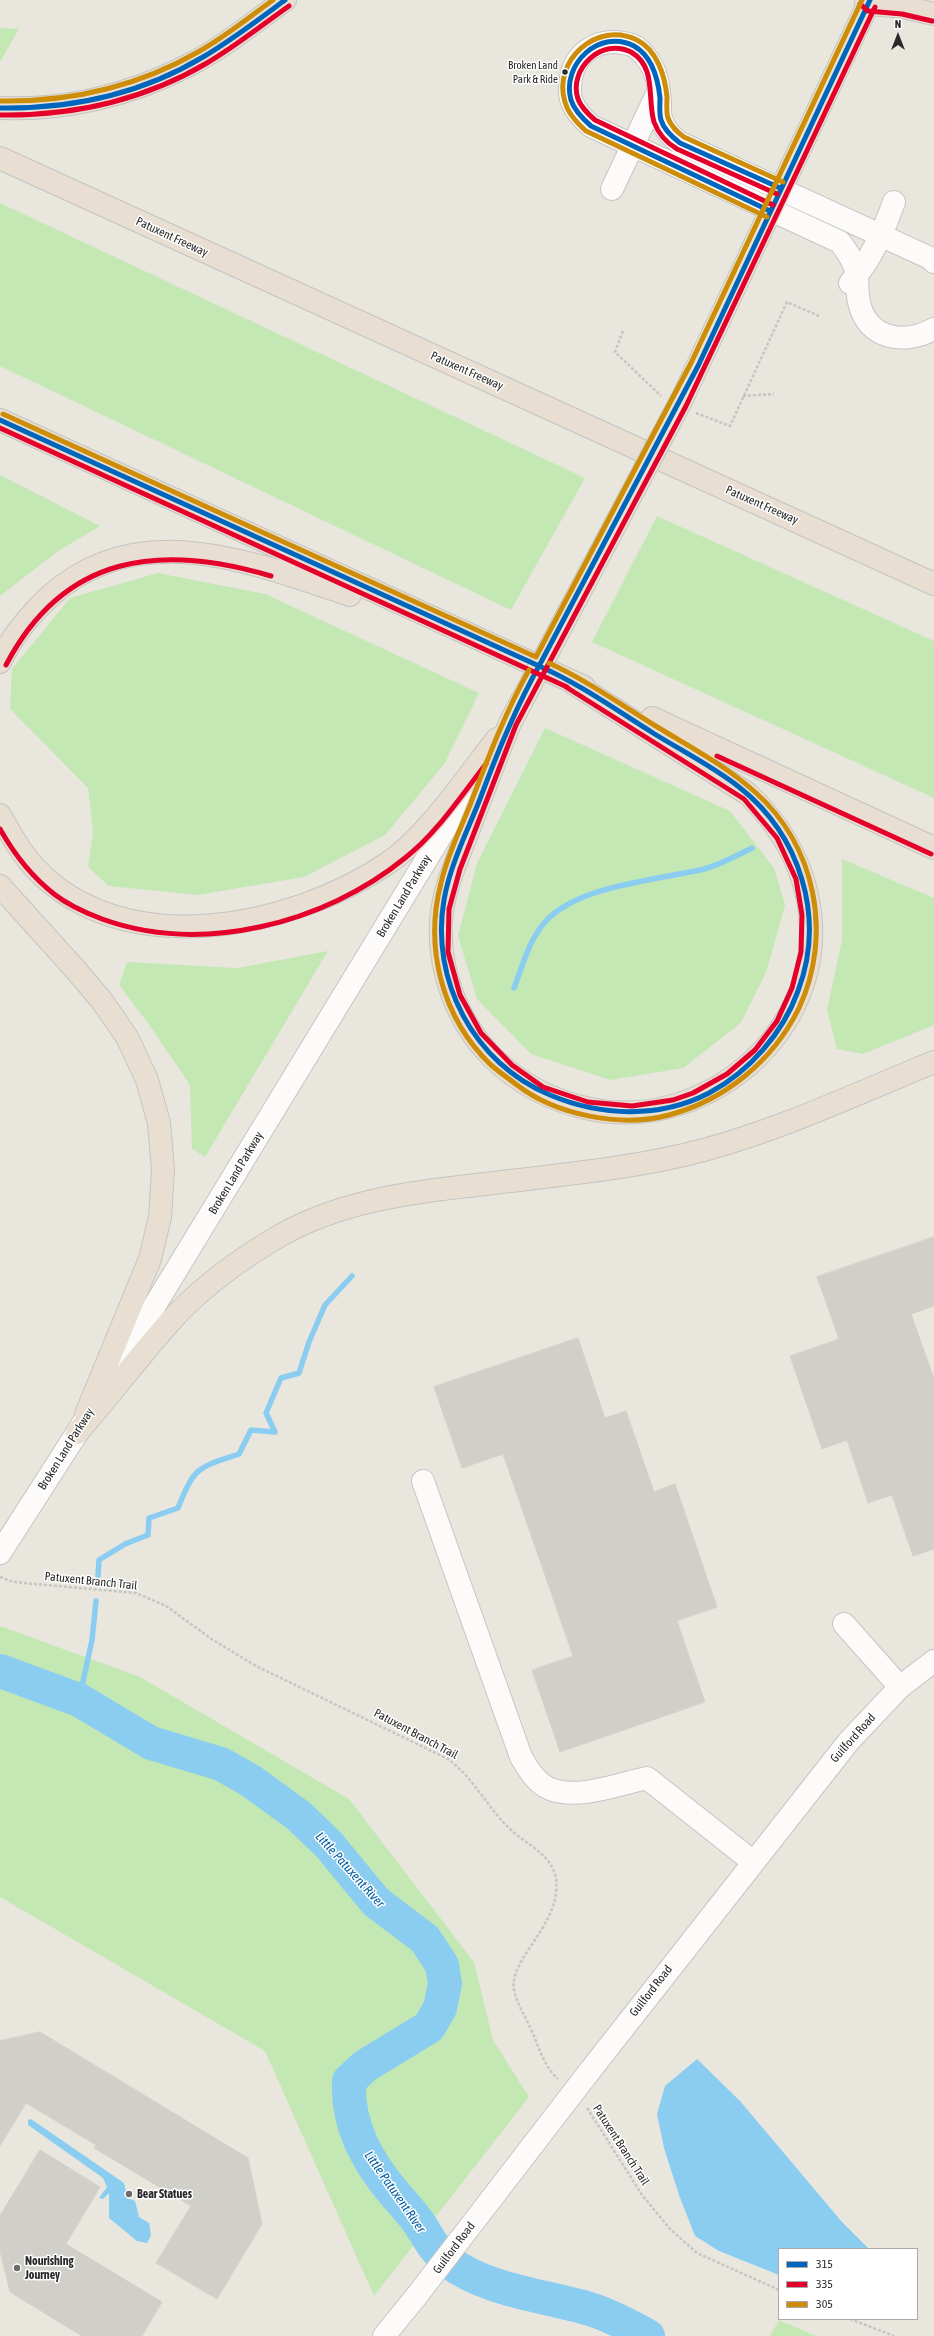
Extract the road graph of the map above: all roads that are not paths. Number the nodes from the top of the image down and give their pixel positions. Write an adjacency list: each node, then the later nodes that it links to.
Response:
1 (285, 0): 5 (highway)
2 (868, 1): 3 (highway); 8 (main road, Broken Land Parkway)
3 (934, 14)
4 (659, 90): 6 (street); 6 (street); 8 (street)
5 (0, 108)
6 (632, 146): 9 (street); 11 (street)
7 (0, 158): 17 (highway, Patuxent Freeway)
8 (780, 188): 11 (main road, Broken Land Parkway); 12 (street)
9 (612, 189)
10 (894, 202): 12 (street)
11 (770, 211): 14 (street); 21 (main road, Broken Land Parkway, bridge)
12 (881, 236): 13 (street); 14 (street)
13 (934, 262)
14 (850, 282): 15 (street)
15 (934, 329)
16 (0, 420): 18 (highway)
17 (934, 584)
18 (456, 629): 19 (highway); 20 (highway)
19 (0, 662)
20 (570, 681): 21 (highway); 23 (highway)
21 (510, 723): 22 (highway); 26 (street, Broken Land Parkway)
22 (0, 815)
23 (934, 848)
24 (0, 886): 26 (highway)
25 (934, 1062): 26 (highway)
26 (77, 1433): 28 (street, Broken Land Parkway)
27 (423, 1481): 32 (street)
28 (3, 1548)
29 (844, 1624): 31 (street)
30 (934, 1660): 31 (street, Guilford Road)
31 (900, 1687): 32 (street, Guilford Road)
32 (752, 1862): 33 (street, Guilford Road, bridge)
33 (384, 2336)

